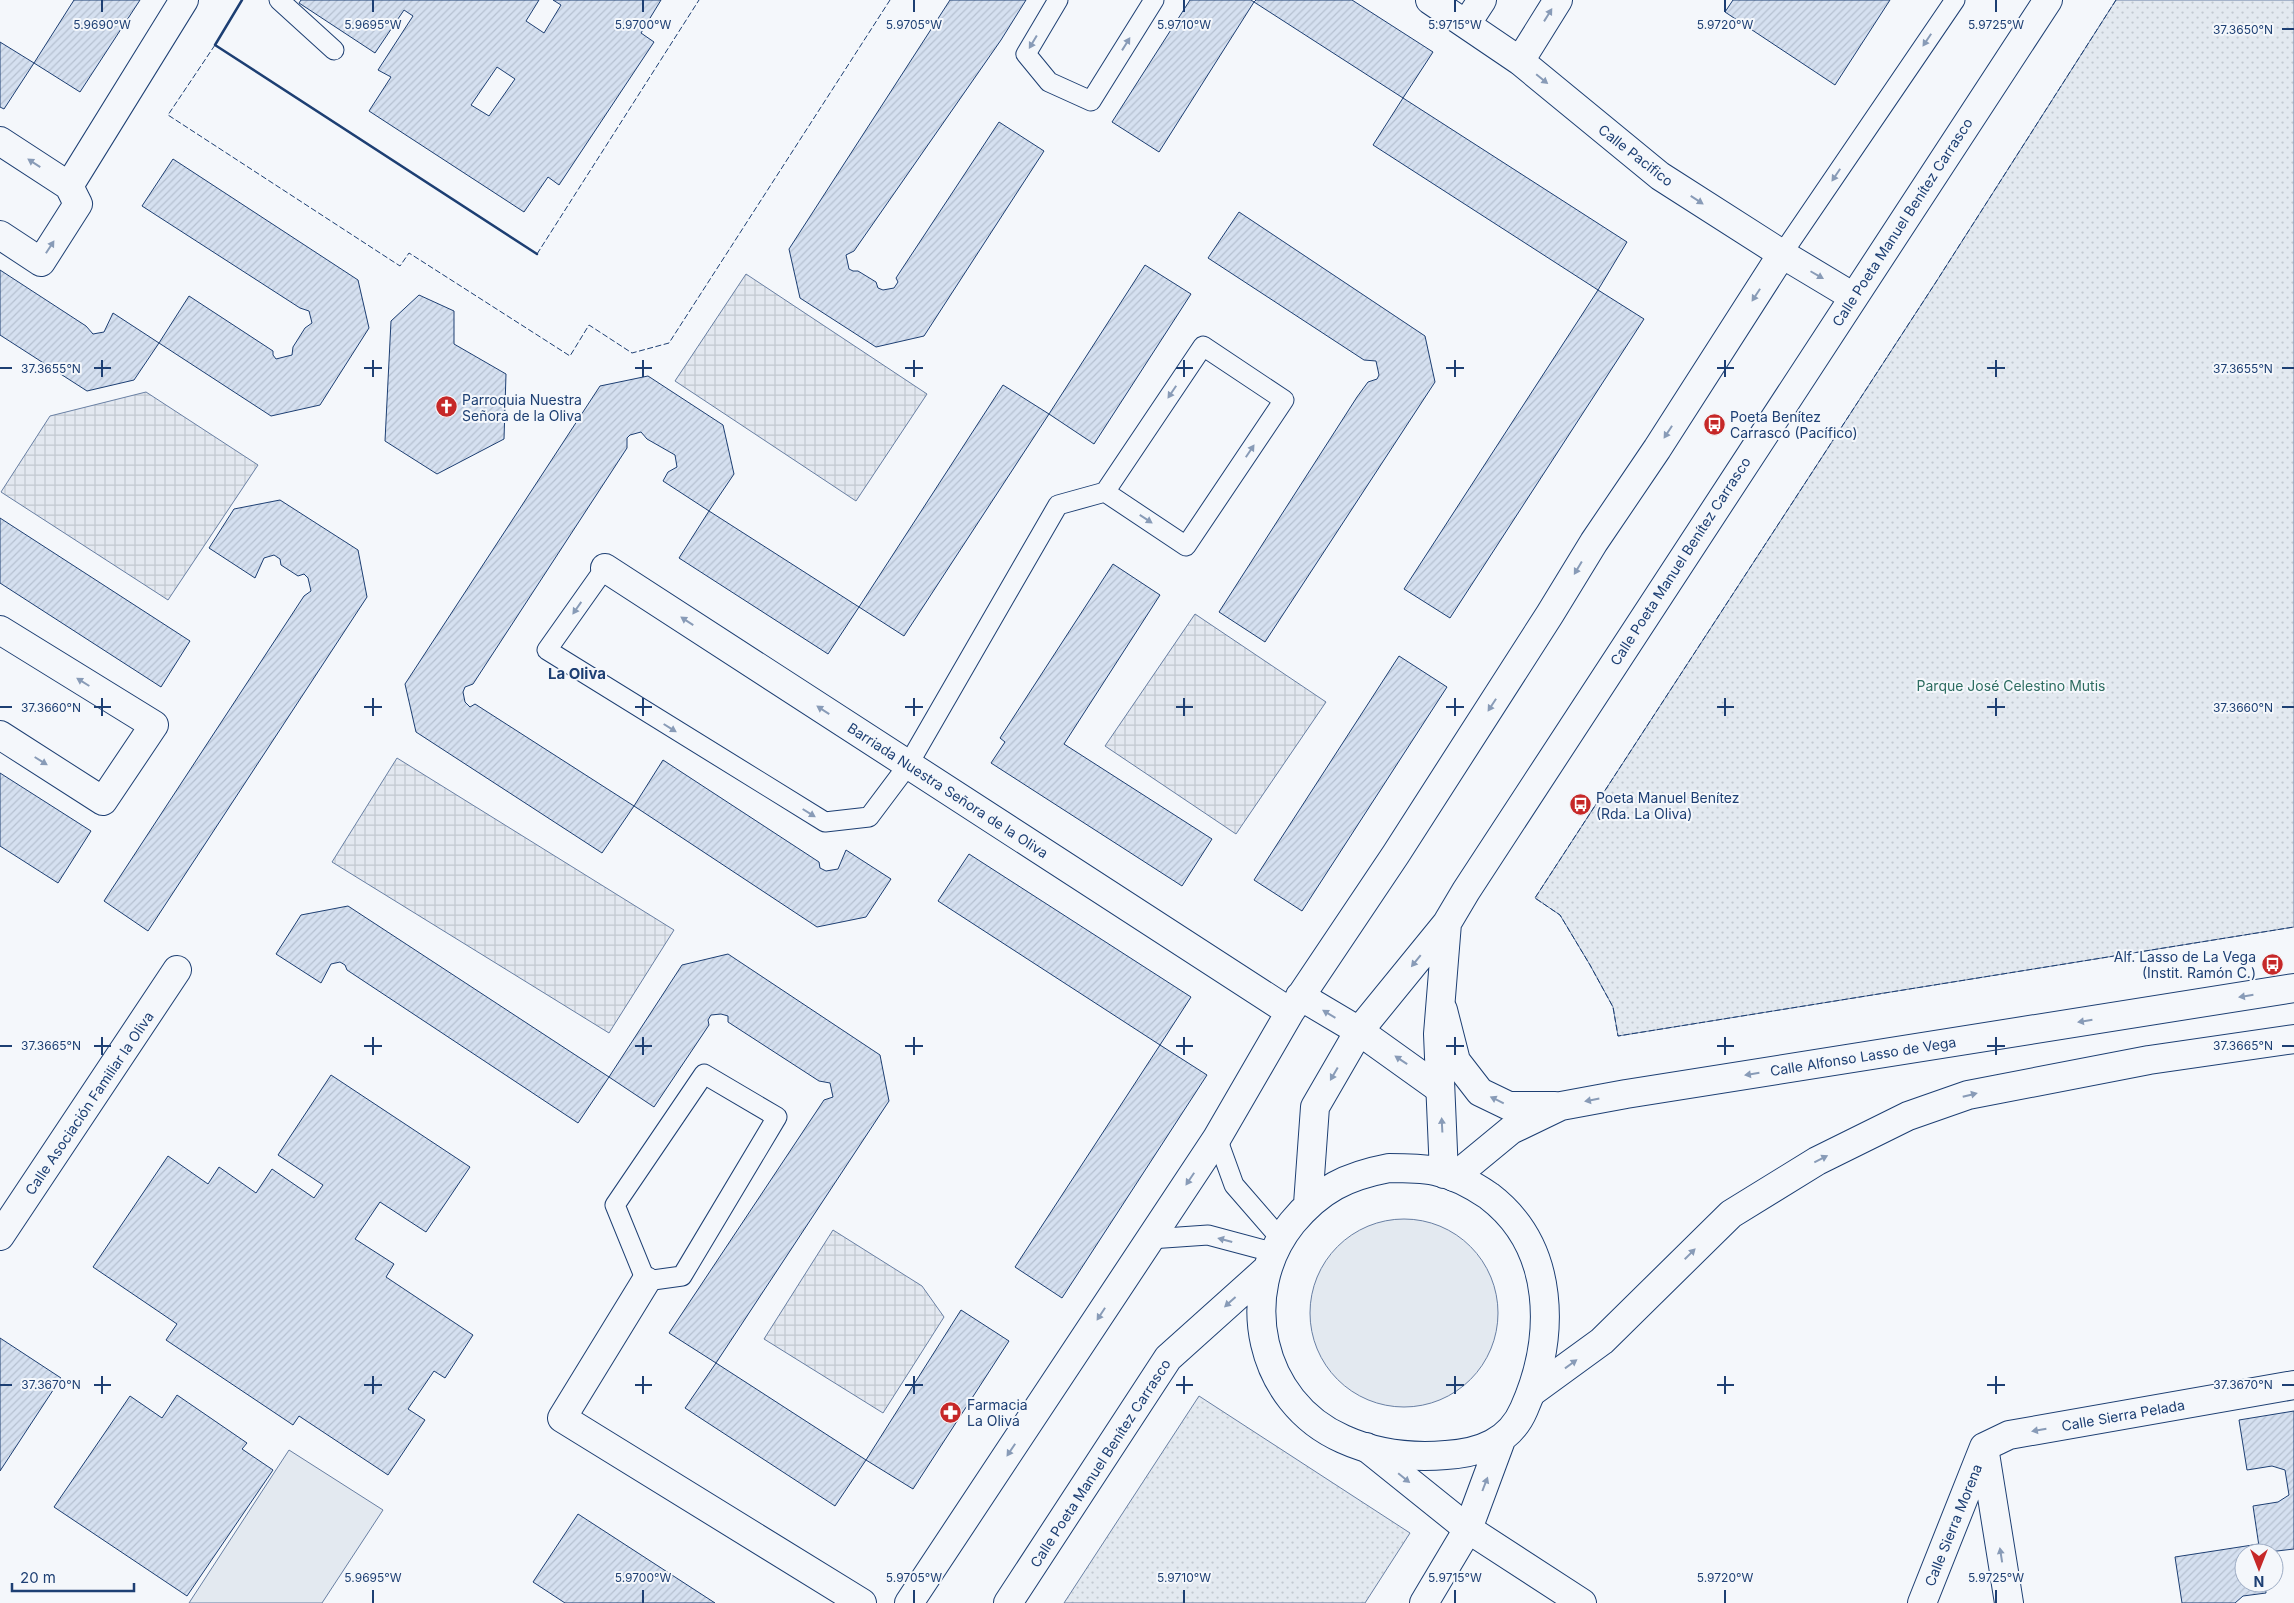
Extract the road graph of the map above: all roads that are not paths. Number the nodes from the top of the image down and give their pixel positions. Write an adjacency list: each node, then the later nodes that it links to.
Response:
1 (184, 0): 14 (street)
2 (279, 0): 11 (lane)
3 (1058, 0): 4 (lane, one-way to 4)
4 (1154, 0)
5 (1430, 0): 10 (street, Calle Pacifico)
6 (1482, 0): 10 (street)
7 (1558, 0): 12 (street, one-way to 7)
8 (1955, 0): 16 (lane, one-way to 16)
9 (2039, 3): 17 (street, Calle Poeta Manuel Benítez Carrasco)
10 (1467, 23): 12 (street, Calle Pacifico)
11 (334, 50)
12 (1520, 60): 16 (street, Calle Pacifico, one-way to 16)
13 (0, 141): 14 (street, one-way to 13)
14 (69, 186): 15 (street, one-way to 14)
15 (0, 235)
16 (1782, 254): 17 (street, Calle Pacifico, one-way to 17); 27 (street, one-way to 27)
17 (1852, 296): 23 (street, Calle Poeta Manuel Benítez Carrasco)
18 (1105, 492): 18 (lane, one-way to 18); 22 (lane)
19 (605, 568): 22 (street, Barriada Nuestra Señora de la Oliva, one-way to 19); 22 (lane, one-way to 22)
20 (0, 630): 21 (street, one-way to 20)
21 (0, 735)
22 (908, 765): 27 (street, Barriada Nuestra Señora de la Oliva)
23 (1447, 923): 26 (street, Calle Poeta Manuel Benítez Carrasco); 28 (street, Calle Poeta Manuel Benítez Carrasco, one-way to 28)
24 (178, 970): 35 (street, Calle Asociación Familiar la Oliva)
25 (2294, 988): 31 (street, Calle Alfonso Lasso de Vega, one-way to 31)
26 (1440, 995): 30 (street, Calle Poeta Manuel Benítez Carrasco); 31 (street, one-way to 26)
27 (1295, 1004): 28 (street, Barriada Nuestra Señora de la Oliva, one-way to 27); 32 (street)
28 (1358, 1031): 30 (street, Barriada Nuestra Señora de la Oliva, one-way to 28); 34 (street, Calle Poeta Manuel Benítez Carrasco, one-way to 34)
29 (2294, 1039): 40 (street, one-way to 29)
30 (1440, 1089): 33 (street, Calle Poeta Manuel Benítez Carrasco, one-way to 30)
31 (1561, 1106): 33 (street, Calle Alfonso Lasso de Vega)
32 (1217, 1138): 36 (street, one-way to 36); 37 (lane)
33 (1449, 1175): 34 (street, Calle Poeta Manuel Benítez Carrasco); 40 (street, Calle Poeta Manuel Benítez Carrasco)
34 (1308, 1204): 37 (street, Calle Poeta Manuel Benítez Carrasco)
35 (0, 1236)
36 (1150, 1239): 37 (lane, one-way to 36); 46 (street, one-way to 46)
37 (1273, 1253): 42 (street); 47 (street, Calle Poeta Manuel Benítez Carrasco, one-way to 47)
38 (646, 1281): 38 (lane); 45 (street)
39 (2294, 1385): 43 (street, Calle Sierra Pelada, one-way to 43)
40 (1532, 1392): 41 (street)
41 (1501, 1440): 42 (street); 44 (street, one-way to 41)
42 (1366, 1447): 44 (street, one-way to 44)
43 (1984, 1447): 50 (street, Calle Sierra Morena); 51 (street, one-way to 43)
44 (1468, 1529): 48 (street); 49 (street)
45 (862, 1603)
46 (909, 1603)
47 (1008, 1603)
48 (1424, 1603)
49 (1582, 1603)
50 (1922, 1603)
51 (2009, 1603)

